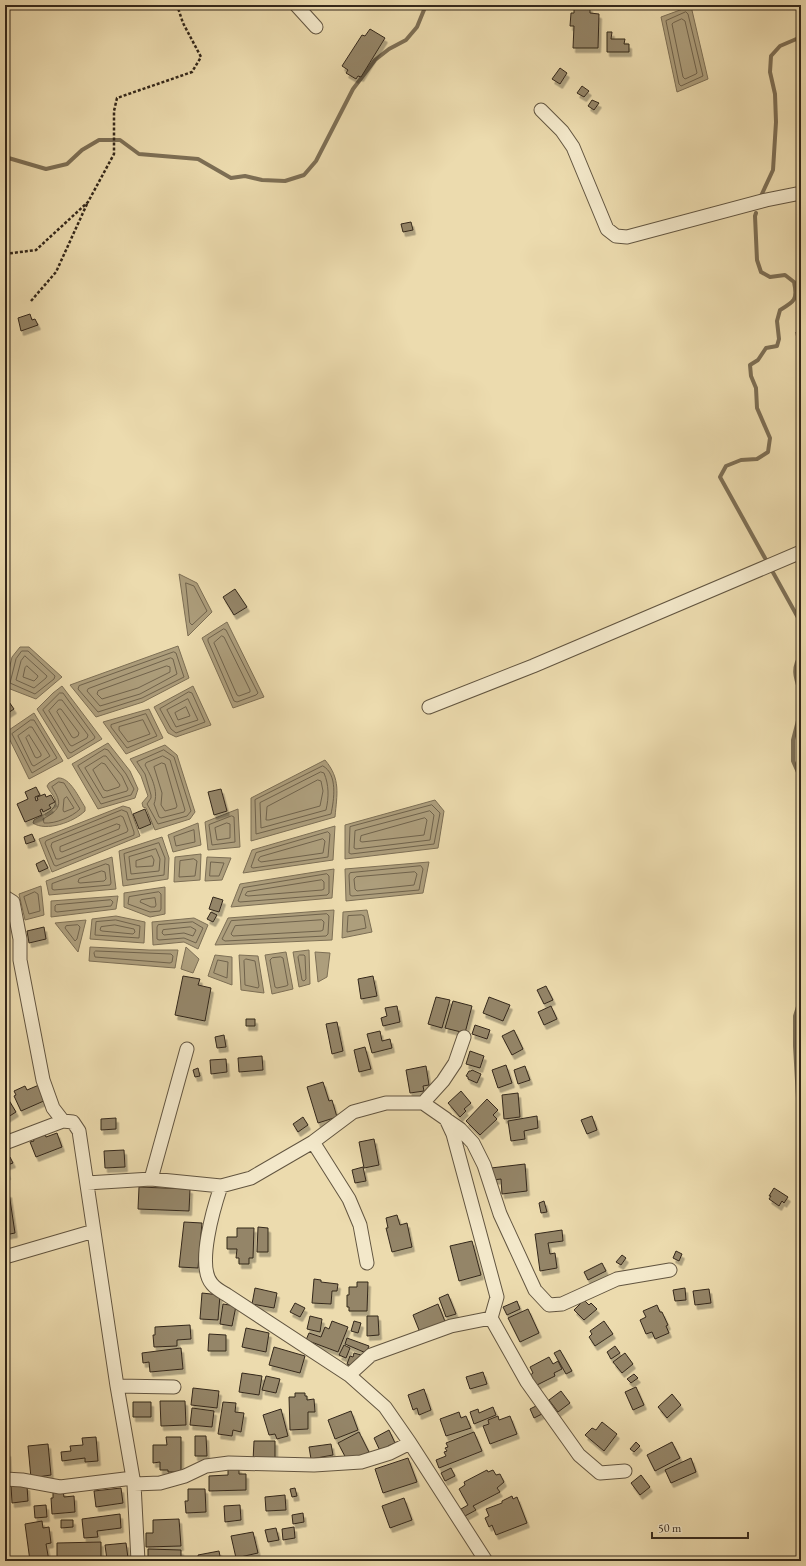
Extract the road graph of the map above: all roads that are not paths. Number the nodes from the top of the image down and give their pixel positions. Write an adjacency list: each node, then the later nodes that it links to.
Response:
1 (296, 5): 2 (street)
2 (316, 27)
3 (541, 110): 4 (street)
4 (801, 193)
5 (801, 552): 6 (street)
6 (429, 707)
7 (5, 897): 12 (street)
8 (464, 1037): 10 (street)
9 (187, 1049): 15 (street)
10 (423, 1103): 11 (street); 13 (street)
11 (446, 1119): 21 (street); 22 (street)
12 (63, 1121): 14 (street); 16 (street)
13 (313, 1142): 17 (street); 20 (street)
14 (5, 1143)
15 (152, 1179): 16 (street); 17 (street)
16 (87, 1183): 18 (street)
17 (220, 1186): 23 (street)
18 (94, 1231): 19 (street); 24 (street)
19 (5, 1257)
20 (367, 1263)
21 (670, 1270)
22 (491, 1318): 23 (street); 27 (street)
23 (349, 1375): 26 (street)
24 (117, 1386): 25 (street); 29 (street)
25 (174, 1387)
26 (410, 1443): 29 (street); 31 (street)
27 (625, 1471)
28 (5, 1479): 29 (street)
29 (134, 1481): 30 (street)
30 (138, 1561)
31 (486, 1561)

